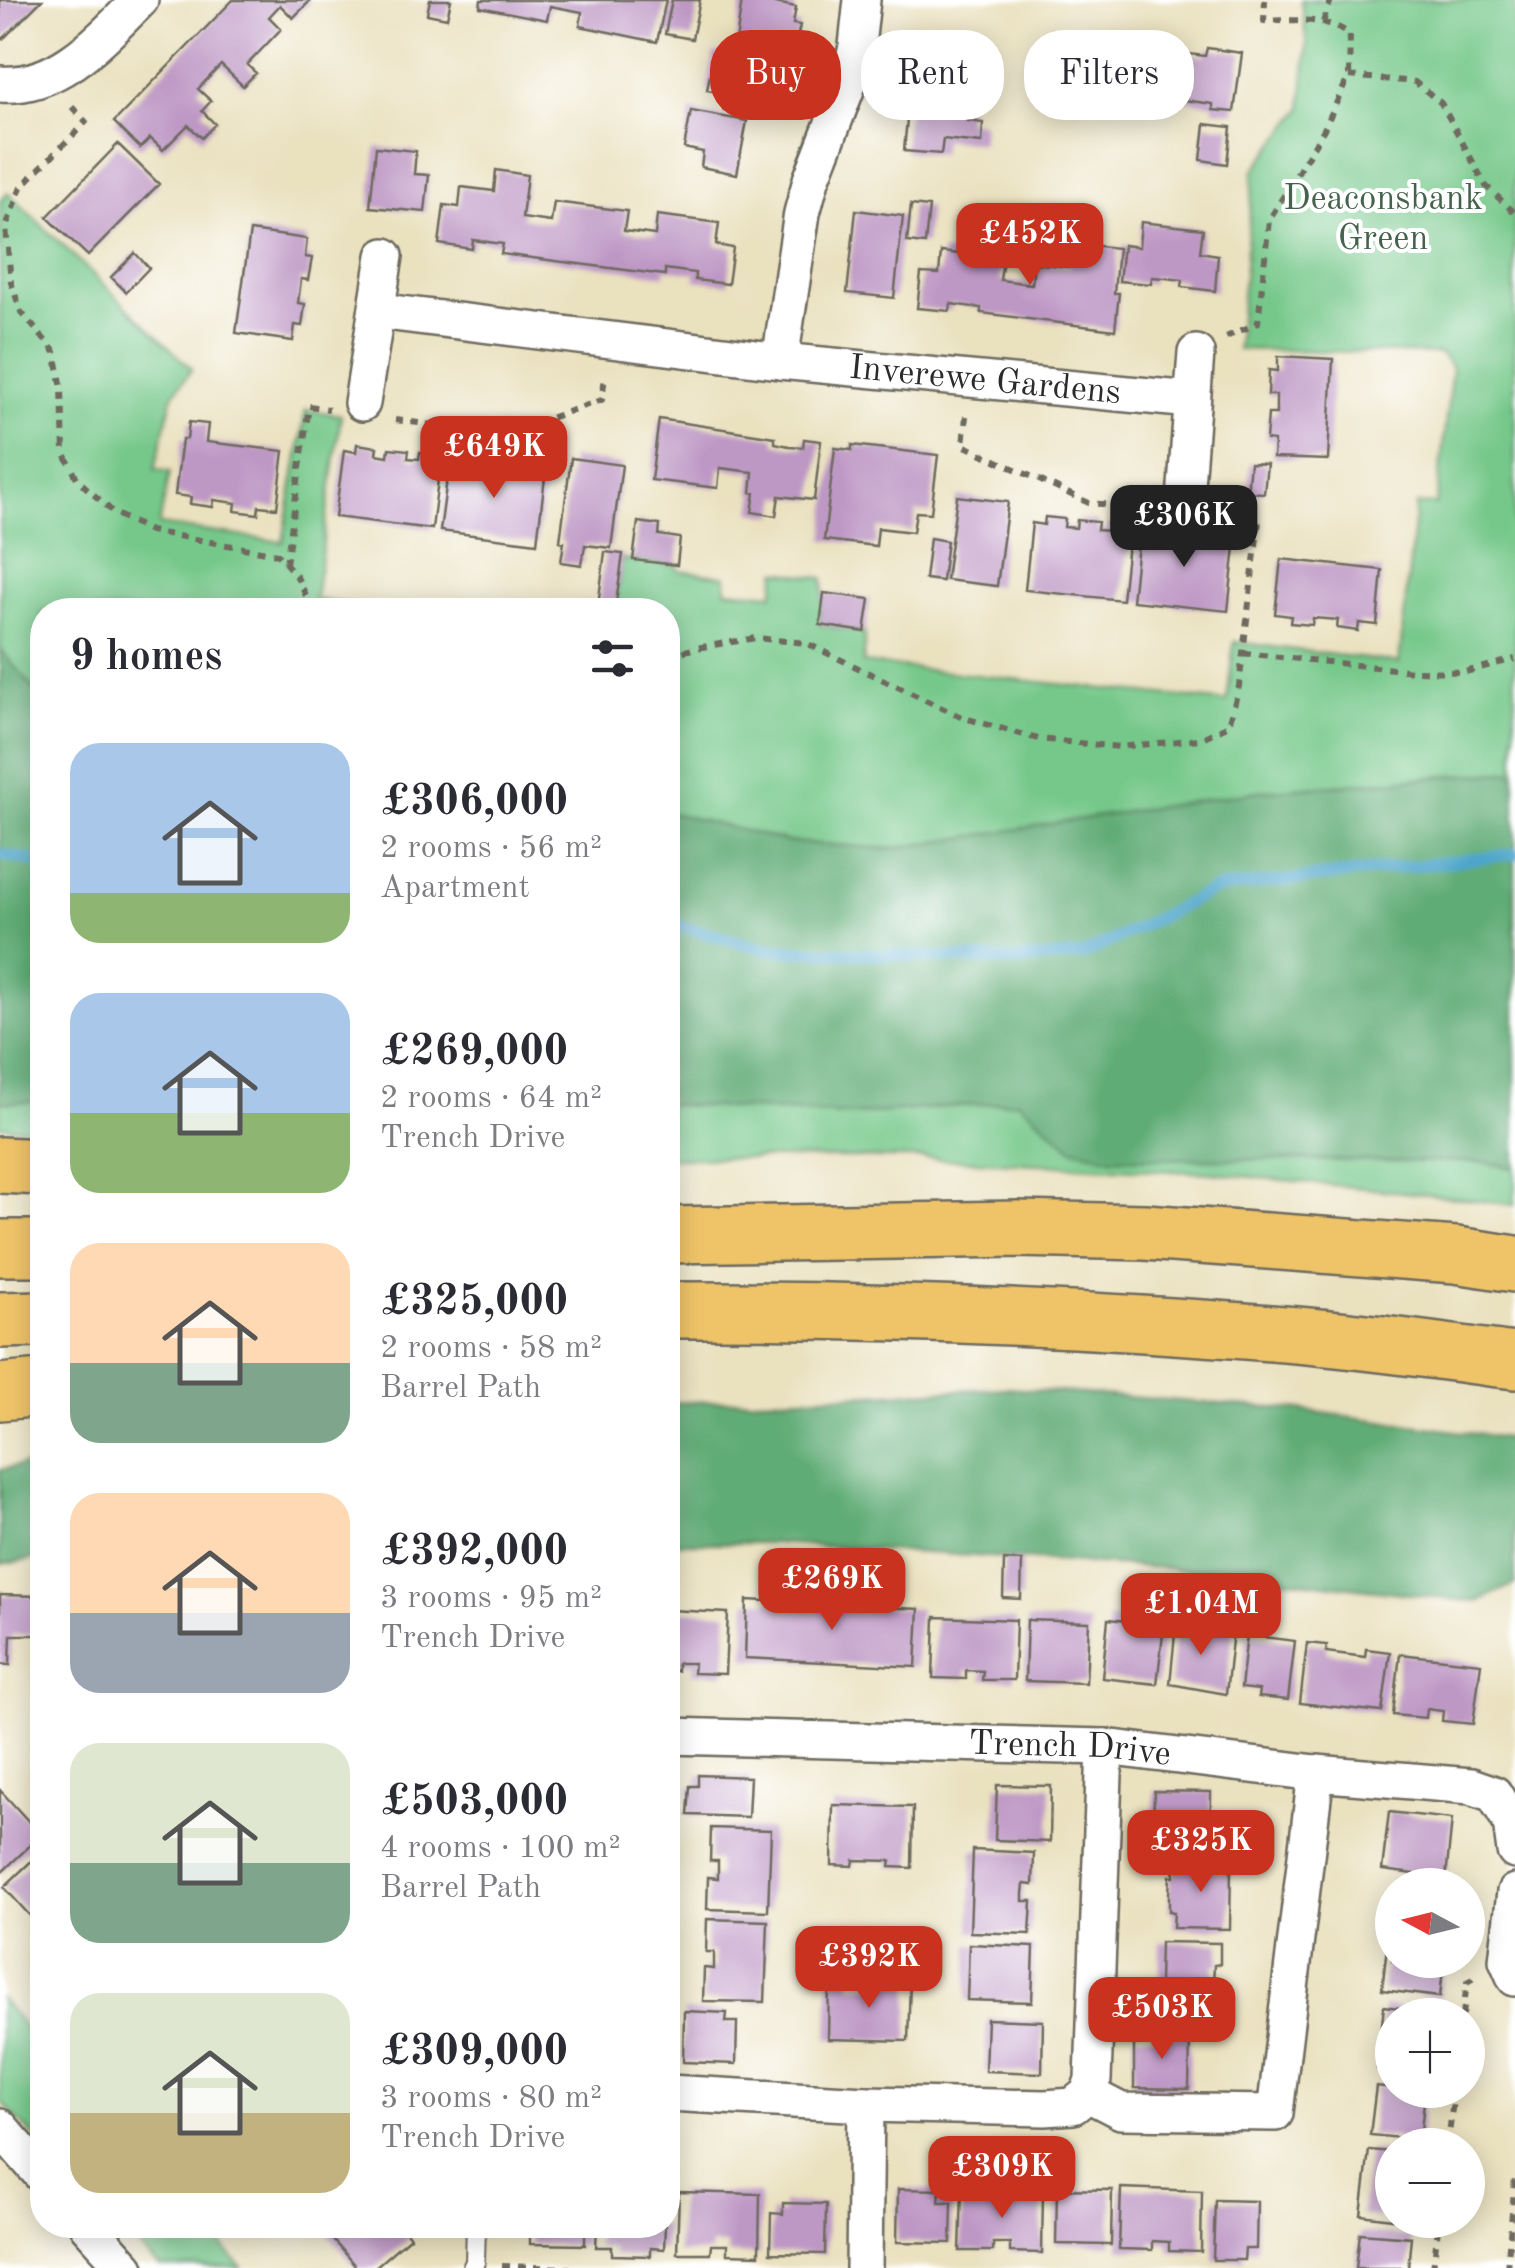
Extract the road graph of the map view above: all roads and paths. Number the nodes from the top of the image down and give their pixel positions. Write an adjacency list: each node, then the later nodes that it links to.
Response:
1 (140, 0): 6 (street)
2 (862, 0): 14 (street)
3 (1265, 0): 5 (path)
4 (1331, 0): 5 (path)
5 (1323, 22): 7 (path)
6 (44, 76): 8 (street); 19 (path)
7 (1350, 76): 9 (path); 13 (path)
8 (0, 84)
9 (1515, 214)
10 (385, 256): 11 (street)
11 (377, 311): 12 (street, Inverewe Gardens); 17 (street)
12 (608, 340): 14 (street, Inverewe Gardens); 17 (path)
13 (1196, 354): 16 (street)
14 (780, 361): 15 (street, Inverewe Gardens)
15 (970, 378): 16 (street, Inverewe Gardens); 18 (path)
16 (1192, 400): 18 (street)
17 (360, 411): 19 (path)
18 (1185, 505): 22 (path)
19 (286, 564): 20 (path)
20 (307, 598)
21 (680, 653): 22 (path)
22 (1243, 653): 23 (path)
23 (1515, 659)
24 (0, 1164): 25 (highway)
25 (30, 1167)
26 (680, 1207): 27 (highway)
27 (1017, 1228): 28 (highway); 31 (highway)
28 (680, 1235)
29 (0, 1248): 30 (highway)
30 (30, 1248)
31 (1515, 1264)
32 (680, 1310): 33 (highway)
33 (958, 1314): 36 (highway); 37 (highway)
34 (30, 1319): 35 (highway)
35 (0, 1320)
36 (680, 1335)
37 (1515, 1361)
38 (30, 1389): 39 (highway)
39 (0, 1392)
40 (680, 1736): 41 (street, Trench Drive)
41 (1105, 1748): 42 (street, Trench Drive); 46 (street)
42 (1316, 1774): 43 (street, Trench Drive); 46 (street)
43 (1515, 1850)
44 (1515, 1892): 45 (street)
45 (1515, 1978)
46 (1088, 2094): 48 (street)
47 (680, 2095): 48 (street)
48 (866, 2104): 58 (street)
49 (0, 2127): 50 (street)
50 (30, 2161)
51 (1515, 2179): 60 (path)
52 (99, 2238): 56 (street)
53 (475, 2238): 55 (lane)
54 (1437, 2238): 59 (path)
55 (474, 2265): 57 (path)
56 (126, 2268)
57 (570, 2268)
58 (864, 2268)
59 (1433, 2268)
60 (1507, 2268)

